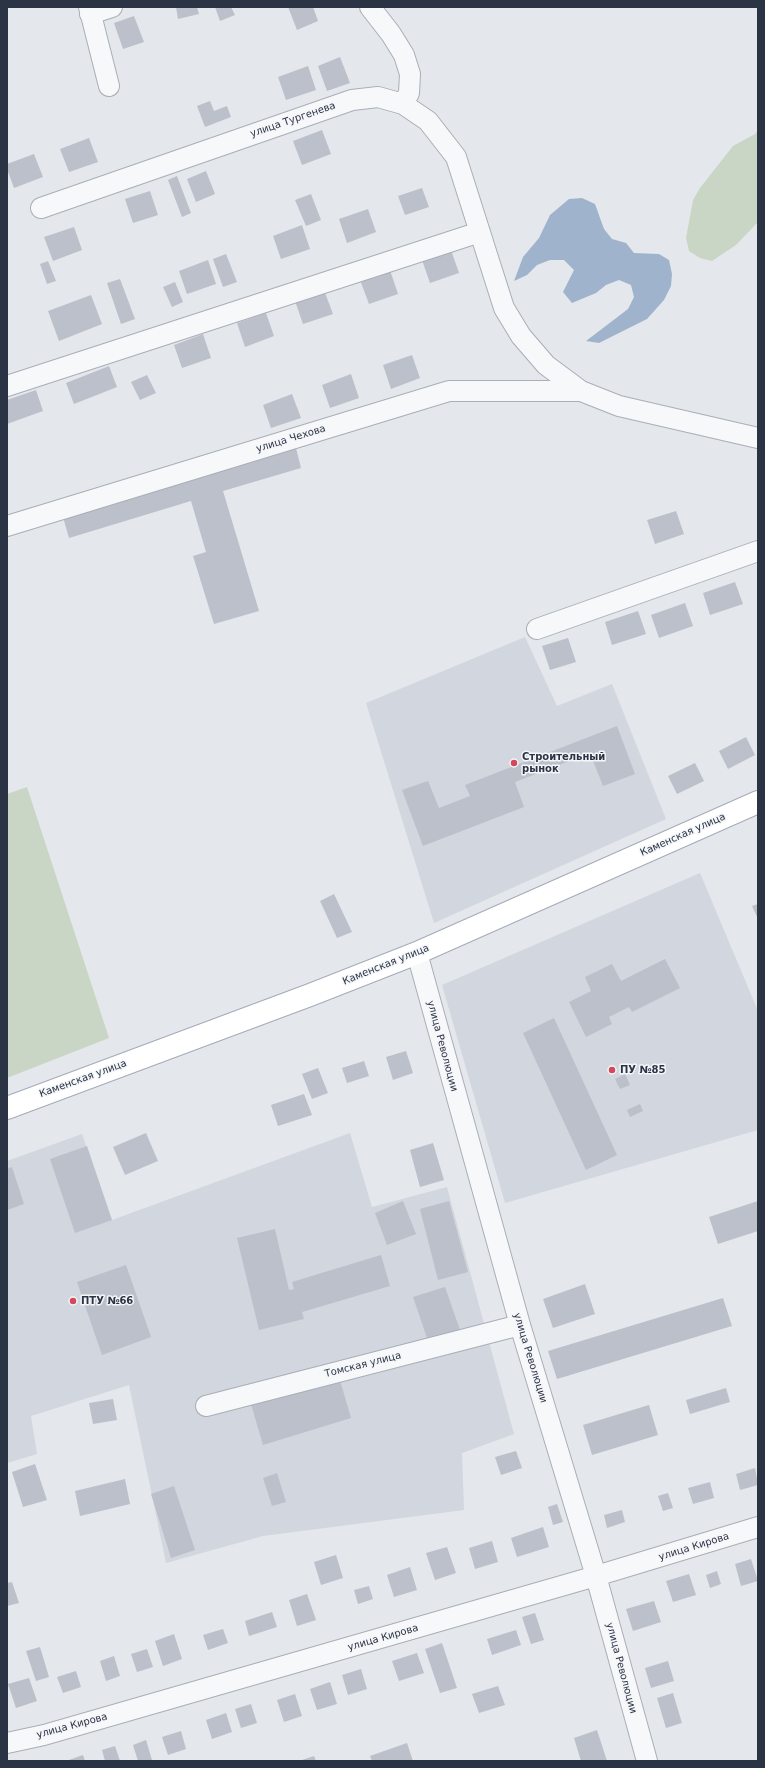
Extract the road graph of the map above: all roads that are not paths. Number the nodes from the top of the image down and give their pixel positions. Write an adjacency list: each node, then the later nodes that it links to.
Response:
1 (112, 7): 3 (street)
2 (370, 7): 5 (street)
3 (90, 11): 4 (street)
4 (109, 86)
5 (403, 104): 6 (street, улица Тургенева); 7 (street, улица Тургенева)
6 (40, 208)
7 (480, 232): 8 (street); 9 (street, улица Тургенева)
8 (7, 386)
9 (581, 390): 10 (street); 11 (street, улица Чехова)
10 (758, 438)
11 (7, 526)
12 (758, 551): 13 (street)
13 (537, 629)
14 (758, 802): 15 (main road, Каменская улица)
15 (417, 953): 16 (main road, Каменская улица); 17 (street, улица Революции)
16 (7, 1108)
17 (520, 1325): 18 (street, Томская улица); 20 (street, улица Революции)
18 (206, 1406)
19 (758, 1527): 20 (street, улица Кирова)
20 (596, 1576): 21 (street, улица Кирова); 22 (street, улица Революции)
21 (7, 1743)
22 (647, 1761)

